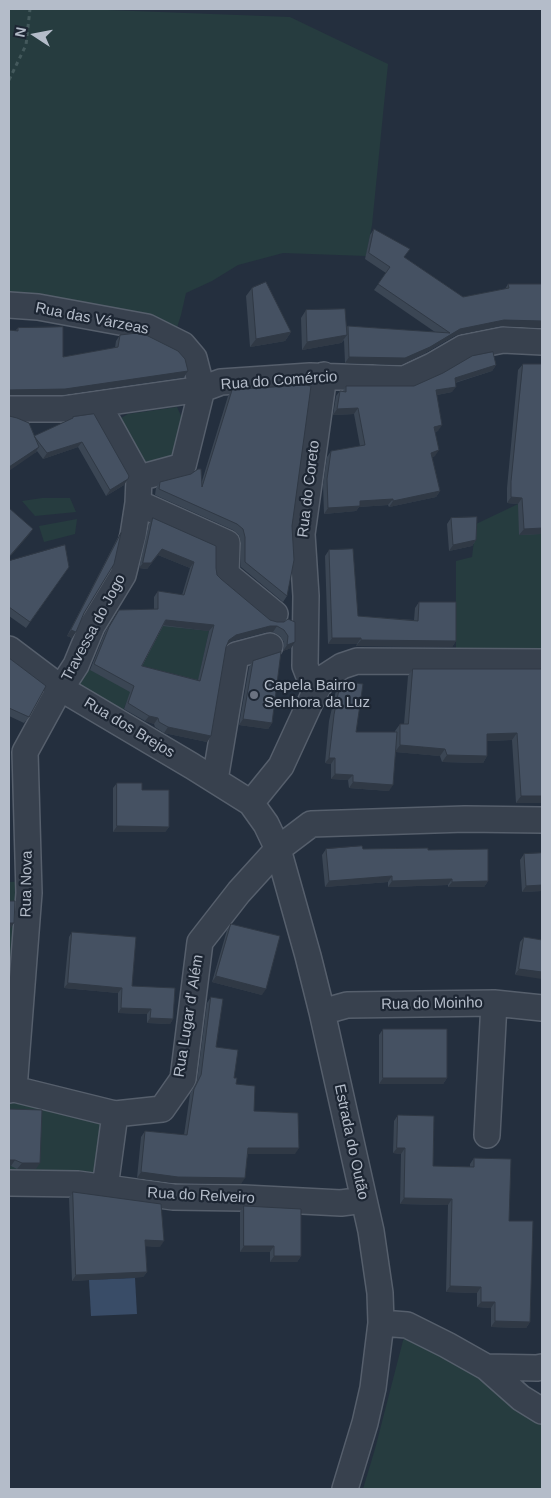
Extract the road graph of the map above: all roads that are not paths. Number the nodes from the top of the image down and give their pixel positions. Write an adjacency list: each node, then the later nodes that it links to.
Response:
1 (9, 305): 4 (street, Rua das Várzeas)
2 (542, 342): 3 (street, Rua do Comércio)
3 (324, 375): 4 (street, Rua do Comércio); 8 (street, Rua do Coreto)
4 (202, 390): 5 (street, Rua do Comércio); 7 (street)
5 (98, 404): 6 (street, Rua do Comércio); 7 (street)
6 (9, 409)
7 (138, 490): 9 (street); 14 (street, Travessa do Jogo)
8 (306, 596): 9 (street); 13 (street, Rua do Coreto)
9 (275, 614): 10 (street)
10 (270, 646): 13 (street); 16 (street)
11 (9, 648): 14 (street, Rua dos Brejos)
12 (542, 662): 15 (street)
13 (305, 666): 15 (street, Rua do Coreto)
14 (62, 689): 16 (street, Rua dos Brejos); 23 (street, Rua Nova)
15 (316, 692): 17 (street)
16 (214, 780): 17 (street, Rua dos Brejos)
17 (252, 804): 19 (street, Estrada do Outão)
18 (542, 820): 19 (street, Rua Lugar d' Além)
19 (278, 849): 22 (street, Estrada do Outão); 24 (street, Rua Lugar d' Além)
20 (494, 1003): 21 (street, Rua do Moinho); 22 (street, Rua do Moinho); 25 (street)
21 (542, 1008)
22 (322, 1012): 28 (street, Estrada do Outão)
23 (11, 1090): 24 (street, Rua Lugar d' Além)
24 (115, 1114): 27 (street)
25 (487, 1135)
26 (9, 1183): 27 (street, Rua do Relveiro)
27 (104, 1188): 28 (street, Rua do Relveiro)
28 (364, 1200): 29 (street, Estrada do Outão)
29 (381, 1323): 30 (street); 33 (street, Estrada do Outão)
30 (486, 1367): 31 (street); 32 (street)
31 (542, 1367)
32 (542, 1410)
33 (345, 1489)

